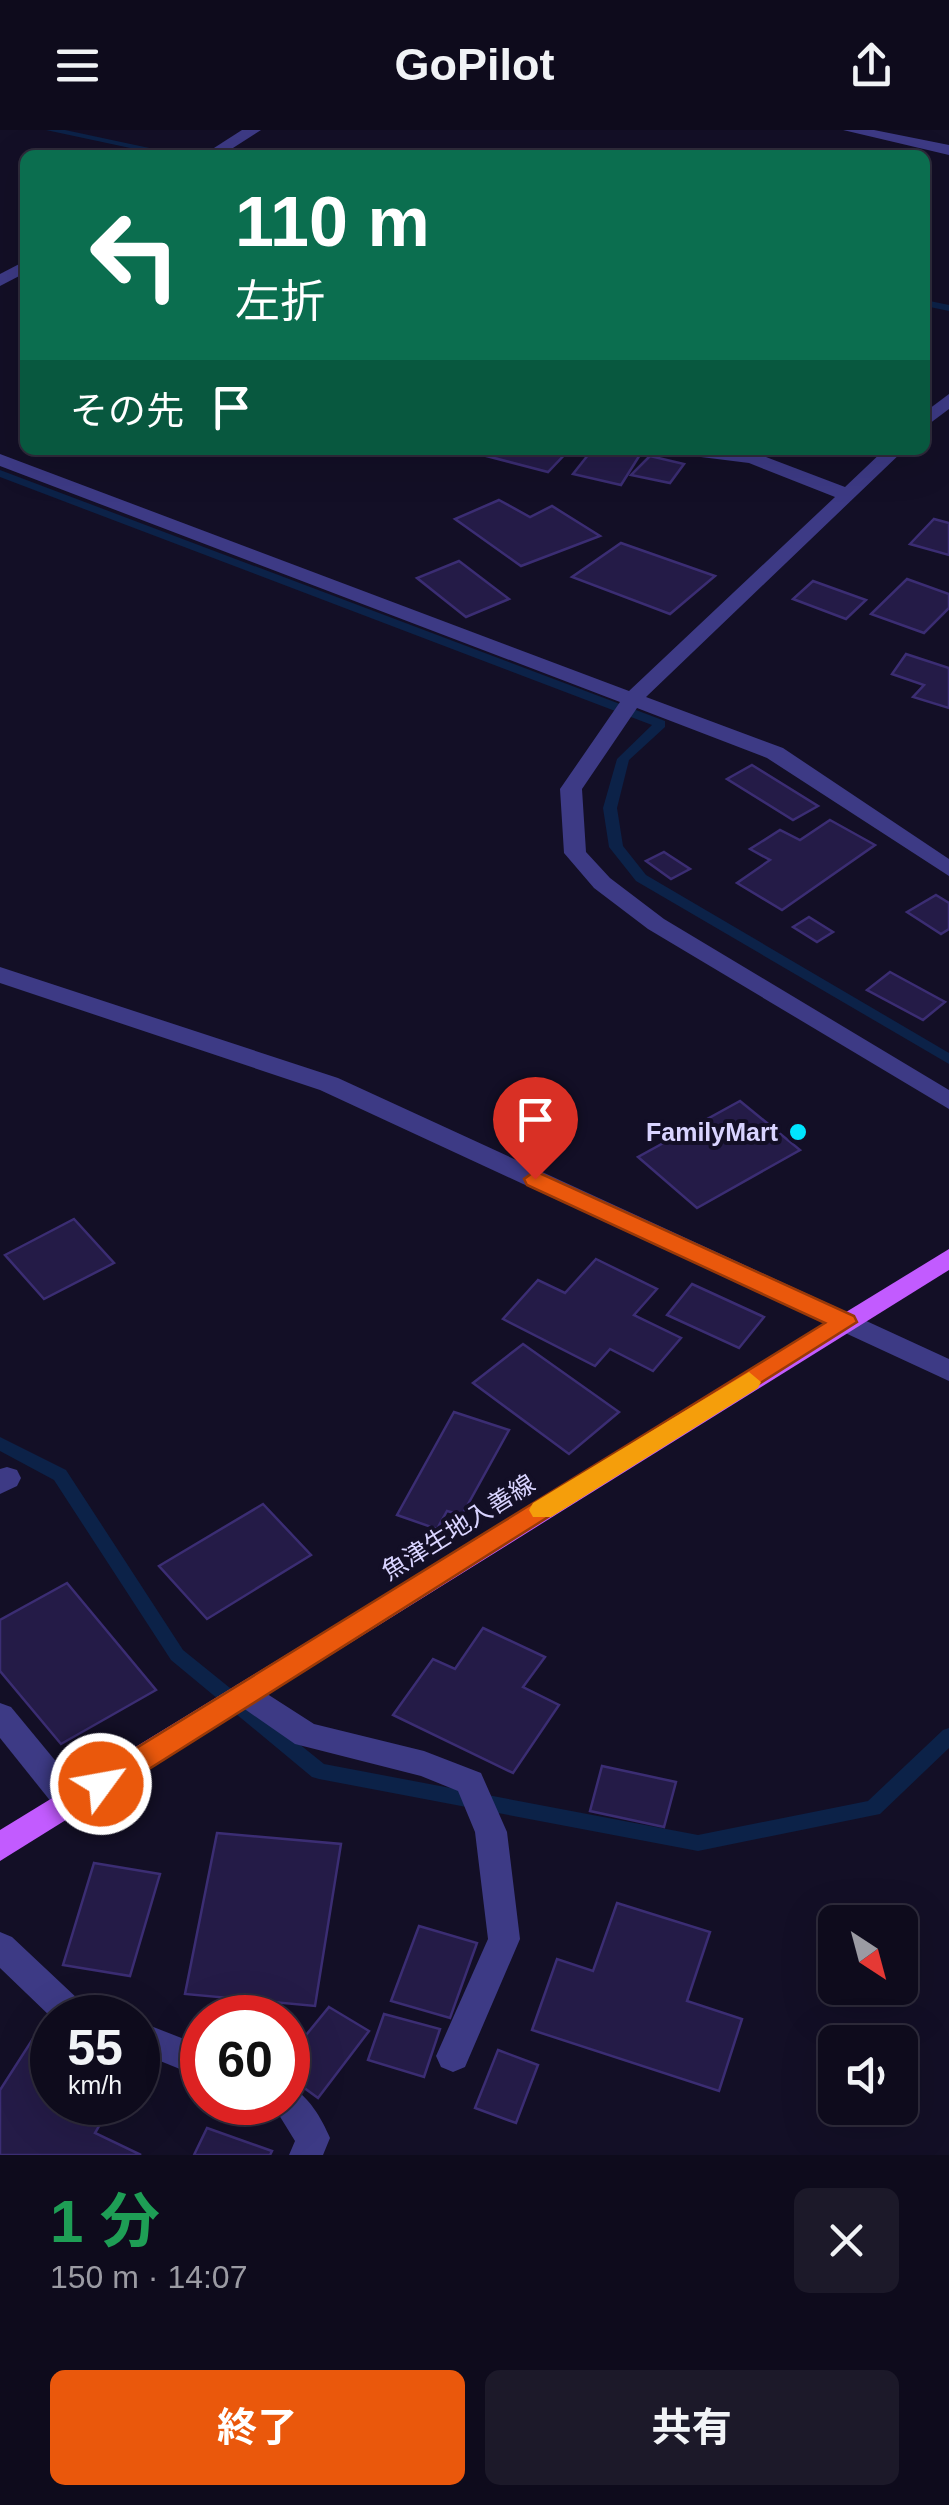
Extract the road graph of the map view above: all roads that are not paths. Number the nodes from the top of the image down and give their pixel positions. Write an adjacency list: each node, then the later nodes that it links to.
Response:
1 (253, 130): 3 (street)
2 (850, 130): 4 (street)
3 (219, 150)
4 (949, 150)
5 (949, 399): 6 (street)
6 (930, 417)
7 (730, 455): 10 (street)
8 (891, 455): 10 (street)
9 (0, 460): 11 (street)
10 (848, 496): 11 (street)
11 (634, 697): 12 (street); 14 (street)
12 (949, 869)
13 (0, 975): 16 (street)
14 (949, 1101)
15 (949, 1258): 16 (main road, 魚津生地入善線)
16 (845, 1322): 17 (street); 18 (main road, 魚津生地入善線)
17 (949, 1371)
18 (247, 1694): 20 (main road, 魚津生地入善線); 24 (street)
19 (0, 1716): 20 (street)
20 (72, 1802): 21 (main road, 魚津生地入善線)
21 (0, 1847)
22 (0, 1947): 23 (street)
23 (52, 1995)
24 (453, 2056)
25 (304, 2125): 26 (street)
26 (306, 2155)

